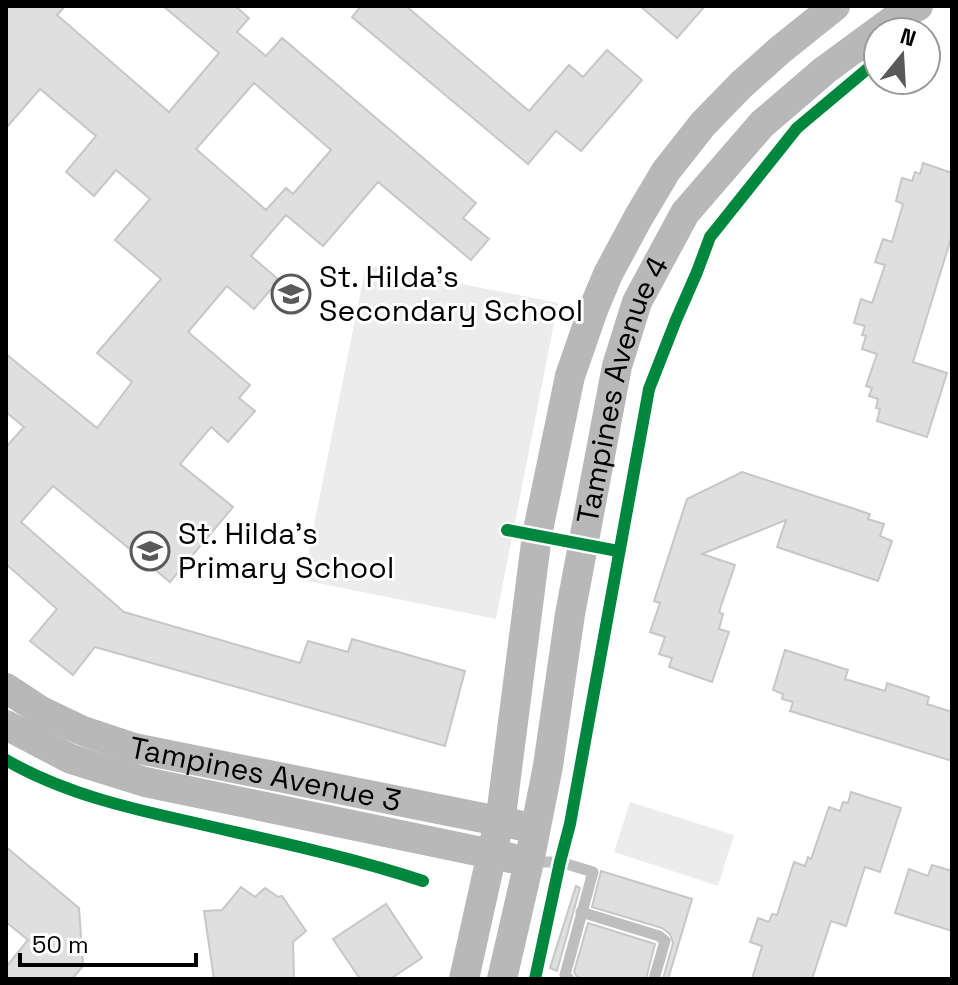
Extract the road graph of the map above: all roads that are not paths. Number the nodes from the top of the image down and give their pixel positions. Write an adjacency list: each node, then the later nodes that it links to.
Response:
1 (835, 6): 5 (main road, Tampines Avenue 4)
2 (918, 6): 6 (main road, Tampines Avenue 4)
3 (6, 688): 5 (main road, Tampines Avenue 3)
4 (6, 725): 7 (main road, Tampines Avenue 3)
5 (499, 821): 6 (main road, Tampines Avenue 3); 7 (main road, Tampines Avenue 4)
6 (536, 829): 8 (main road, Tampines Avenue 4)
7 (492, 854): 8 (main road, Tampines Avenue 3); 10 (main road, Tampines Avenue 4)
8 (529, 862): 9 (lane); 11 (main road, Tampines Avenue 4)
9 (581, 912): 12 (lane); 13 (lane)
10 (464, 979)
11 (502, 979)
12 (569, 979)
13 (654, 979)

